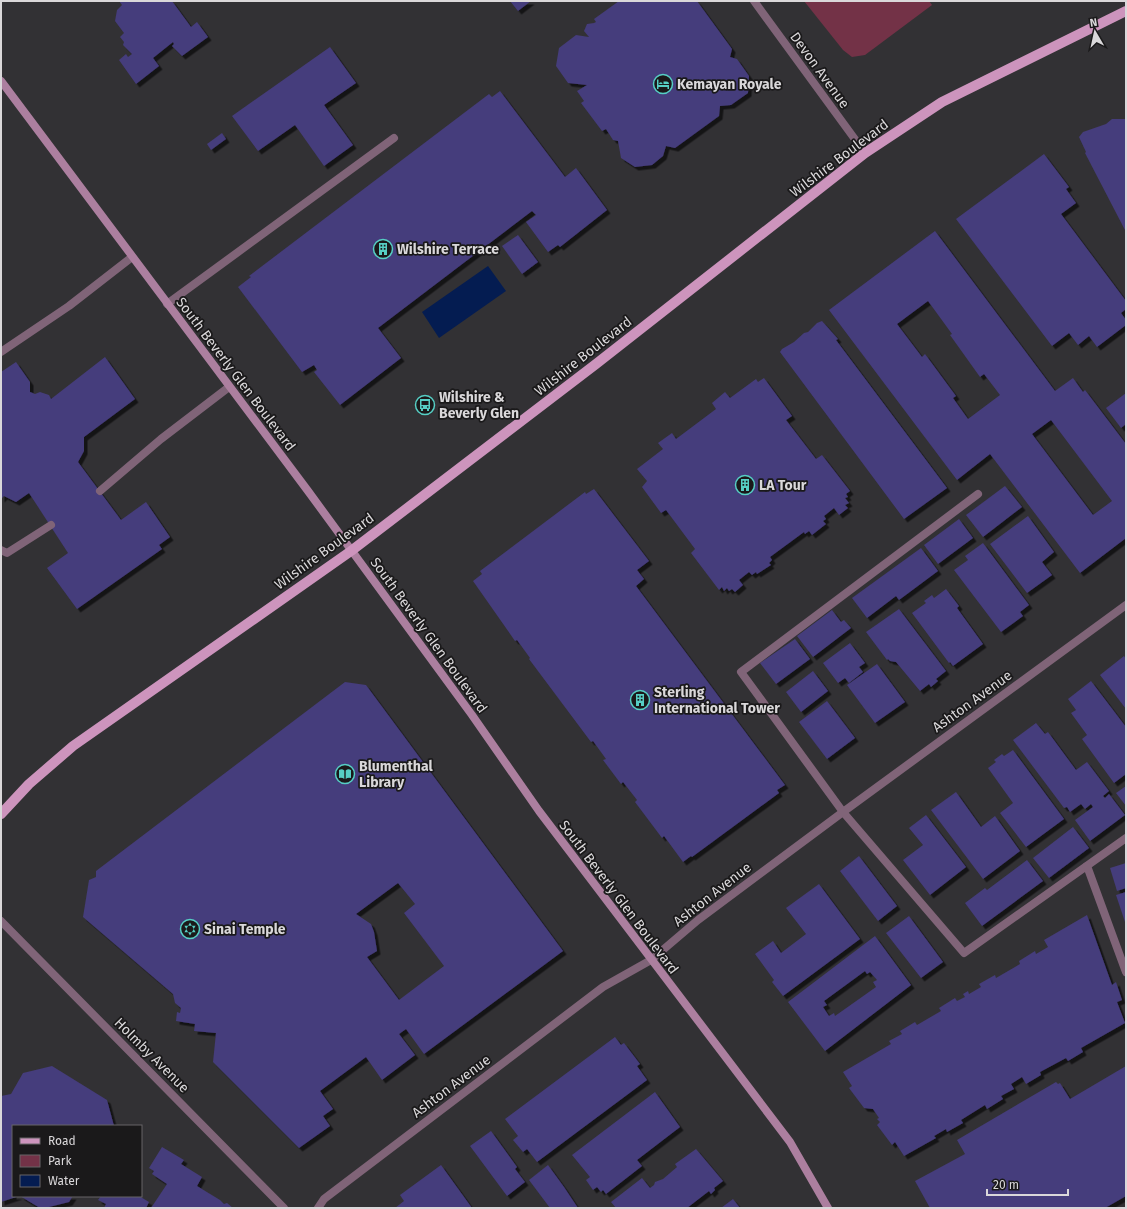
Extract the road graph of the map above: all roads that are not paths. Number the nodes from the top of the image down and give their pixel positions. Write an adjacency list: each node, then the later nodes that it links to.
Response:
1 (754, 1): 5 (street, Devon Avenue)
2 (1126, 11): 5 (main road, Wilshire Boulevard)
3 (1, 81): 6 (main road, South Beverly Glen Boulevard)
4 (394, 138): 7 (street)
5 (865, 153): 14 (main road, Wilshire Boulevard)
6 (132, 257): 7 (main road, South Beverly Glen Boulevard); 8 (street)
7 (167, 304): 9 (main road, South Beverly Glen Boulevard)
8 (1, 352)
9 (228, 387): 10 (street); 14 (main road, South Beverly Glen Boulevard)
10 (100, 491)
11 (978, 494): 16 (street)
12 (51, 525): 13 (street)
13 (1, 550)
14 (351, 551): 17 (main road, Wilshire Boulevard); 21 (main road, South Beverly Glen Boulevard)
15 (1126, 605): 16 (street, Ashton Avenue)
16 (843, 812): 19 (street); 21 (street, Ashton Avenue)
17 (1, 814)
18 (1126, 838): 19 (street)
19 (1087, 866): 22 (street)
20 (1, 921): 23 (street, Holmby Avenue)
21 (651, 960): 24 (street, Ashton Avenue); 25 (main road, South Beverly Glen Boulevard)
22 (1126, 972)
23 (284, 1208)
24 (318, 1208)
25 (828, 1208)

